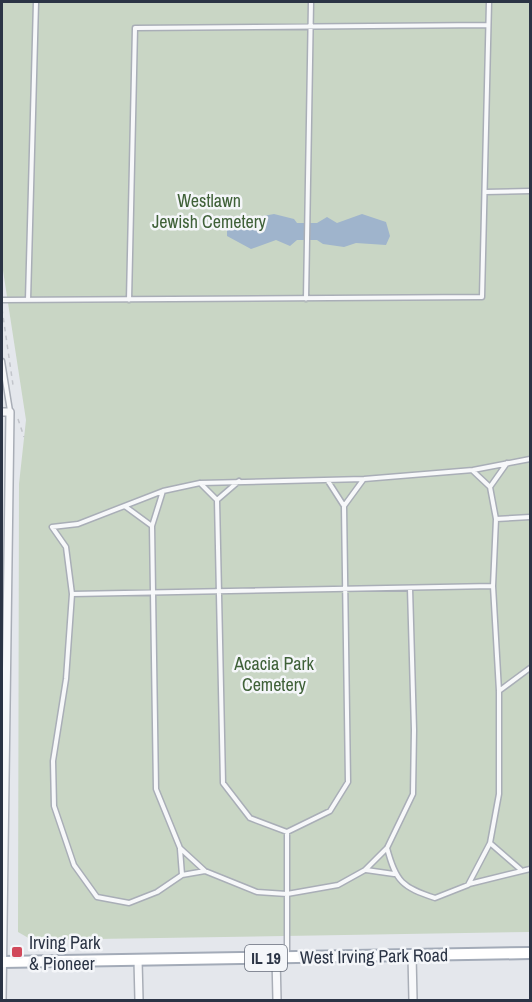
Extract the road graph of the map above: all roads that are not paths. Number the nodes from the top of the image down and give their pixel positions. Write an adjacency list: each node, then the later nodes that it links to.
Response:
1 (36, 2): 10 (lane)
2 (311, 2): 5 (lane)
3 (489, 2): 4 (lane)
4 (488, 25): 5 (lane); 7 (lane)
5 (311, 27): 8 (lane); 11 (lane)
6 (531, 191): 7 (lane)
7 (485, 192): 8 (lane)
8 (306, 299): 11 (lane)
9 (2, 300): 10 (lane)
10 (28, 300): 11 (lane)
11 (129, 300)
12 (2, 361): 13 (lane)
13 (6, 412): 36 (street)
14 (531, 459): 15 (lane)
15 (508, 462): 16 (lane); 21 (lane)
16 (473, 470): 17 (lane); 21 (lane)
17 (364, 479): 19 (lane); 24 (lane)
18 (239, 481): 19 (lane); 20 (lane); 23 (lane)
19 (328, 481): 24 (lane)
20 (200, 483): 22 (lane); 23 (lane)
21 (490, 487): 27 (lane)
22 (163, 491): 25 (lane); 28 (lane)
23 (217, 500): 32 (lane)
24 (344, 506): 31 (lane)
25 (125, 507): 28 (lane); 34 (lane)
26 (531, 517): 27 (lane)
27 (496, 519): 29 (lane)
28 (152, 526): 33 (lane)
29 (493, 586): 30 (lane); 37 (lane)
30 (410, 588): 31 (lane); 41 (lane)
31 (345, 589): 32 (lane); 38 (lane)
32 (218, 591): 33 (lane); 38 (lane)
33 (152, 592): 34 (lane); 40 (lane)
34 (72, 594): 47 (lane)
35 (531, 668): 37 (lane)
36 (4, 690): 49 (street)
37 (499, 691): 39 (lane)
38 (287, 832): 50 (lane)
39 (490, 843): 42 (lane); 48 (lane)
40 (180, 848): 45 (lane); 47 (lane)
41 (387, 848): 44 (lane); 46 (lane)
42 (521, 869): 43 (lane); 48 (lane)
43 (531, 869)
44 (365, 870): 46 (lane); 50 (lane)
45 (205, 871): 47 (lane); 50 (lane)
46 (394, 874): 48 (lane)
47 (182, 875)
48 (468, 885)
49 (2, 886): 55 (street)
50 (287, 894): 53 (lane)
51 (531, 954): 52 (main road, West Irving Park Road / IL 19)
52 (412, 955): 53 (main road, West Irving Park Road / IL 19); 59 (street)
53 (281, 957): 54 (main road, West Irving Park Road / IL 19); 58 (street)
54 (138, 960): 55 (main road, West Irving Park Road / IL 19); 57 (street)
55 (2, 962): 56 (street)
56 (2, 1000)
57 (139, 1000)
58 (277, 1000)
59 (412, 1000)

